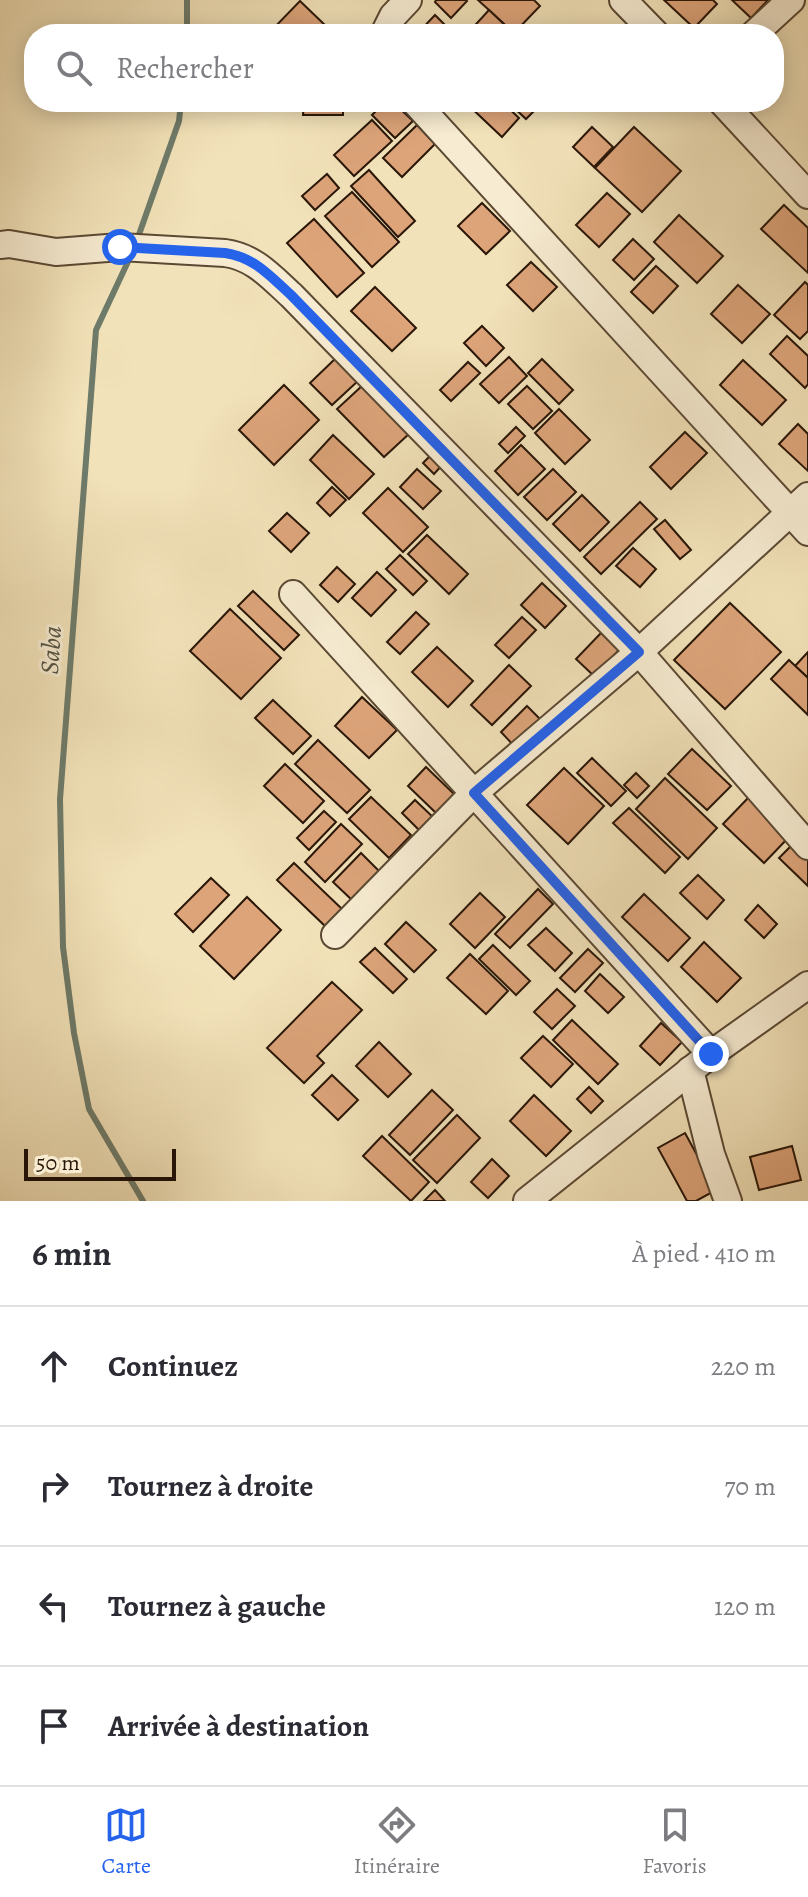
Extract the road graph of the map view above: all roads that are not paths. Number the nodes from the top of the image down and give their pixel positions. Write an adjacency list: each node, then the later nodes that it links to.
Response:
1 (408, 0): 4 (street)
2 (623, 0): 5 (street)
3 (791, 0): 6 (street)
4 (389, 24)
5 (646, 24)
6 (765, 24)
7 (424, 112): 11 (street)
8 (731, 112): 9 (street)
9 (808, 195)
10 (0, 245): 13 (street)
11 (802, 513): 13 (street)
12 (293, 594): 14 (street)
13 (639, 652): 14 (street); 15 (street)
14 (474, 793): 16 (street); 18 (street)
15 (808, 846)
16 (335, 935)
17 (808, 985): 18 (street)
18 (701, 1062): 19 (street); 20 (street)
19 (527, 1201)
20 (728, 1201)

